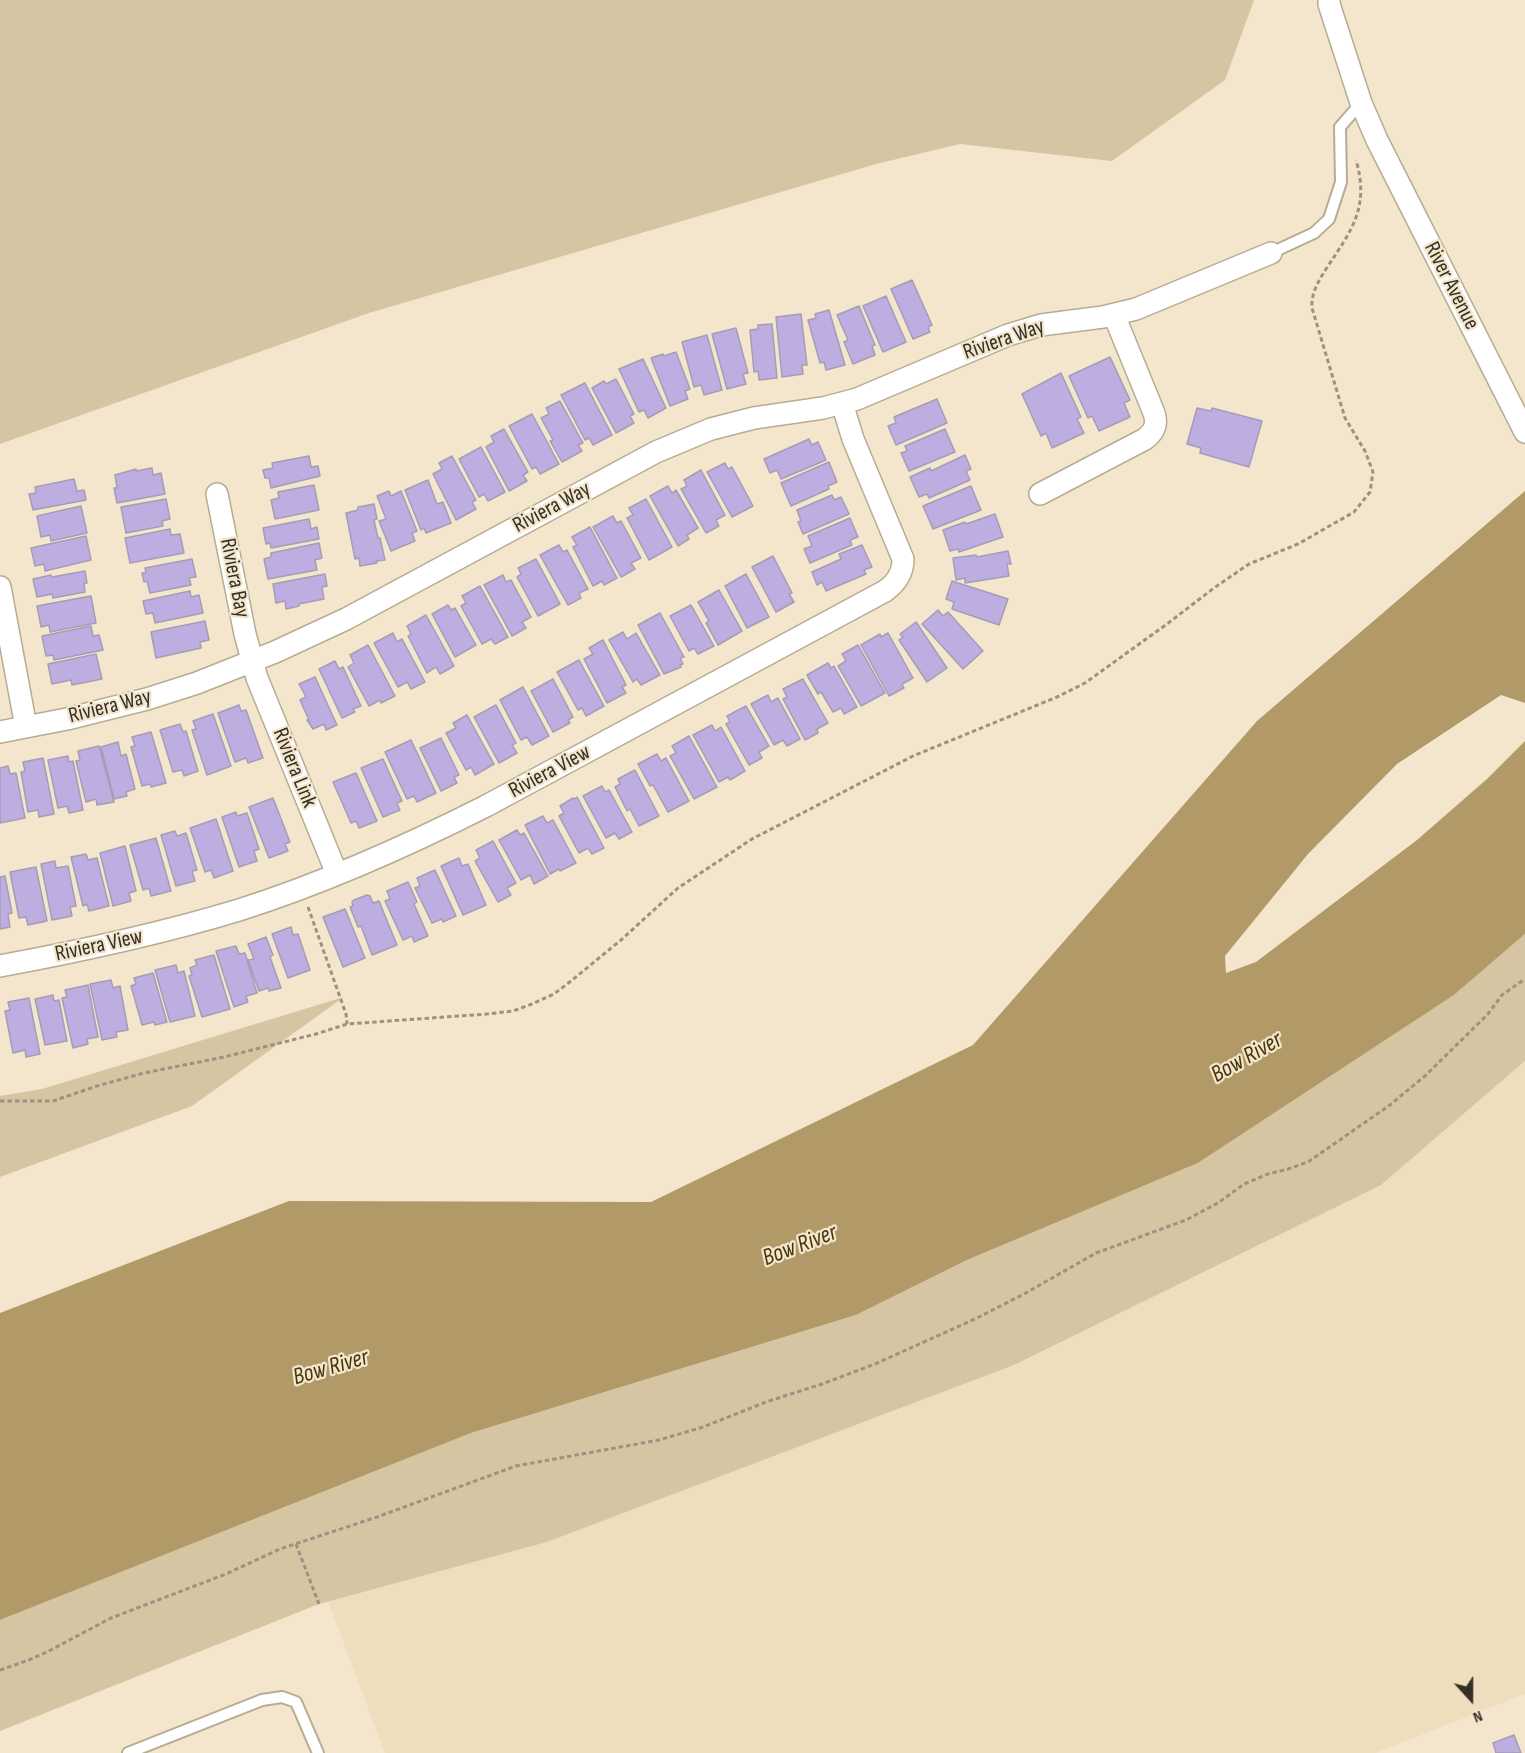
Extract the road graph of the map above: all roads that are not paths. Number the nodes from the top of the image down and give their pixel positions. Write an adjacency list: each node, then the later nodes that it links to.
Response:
1 (1329, 0): 2 (street, River Avenue)
2 (1361, 103): 3 (lane); 6 (street, River Avenue)
3 (1270, 253): 4 (street, Riviera Way)
4 (1114, 315): 5 (street, Riviera Way); 8 (street)
5 (842, 403): 10 (street, Riviera Way); 13 (street, Riviera View)
6 (1525, 432)
7 (217, 494): 10 (street, Riviera Bay)
8 (1040, 494)
9 (0, 587): 11 (street)
10 (252, 661): 11 (street, Riviera Way); 13 (street, Riviera Link)
11 (26, 727): 12 (street, Riviera Way)
12 (0, 732)
13 (337, 874): 14 (street, Riviera View)
14 (0, 966)
15 (128, 1753): 16 (lane)
16 (318, 1753)

